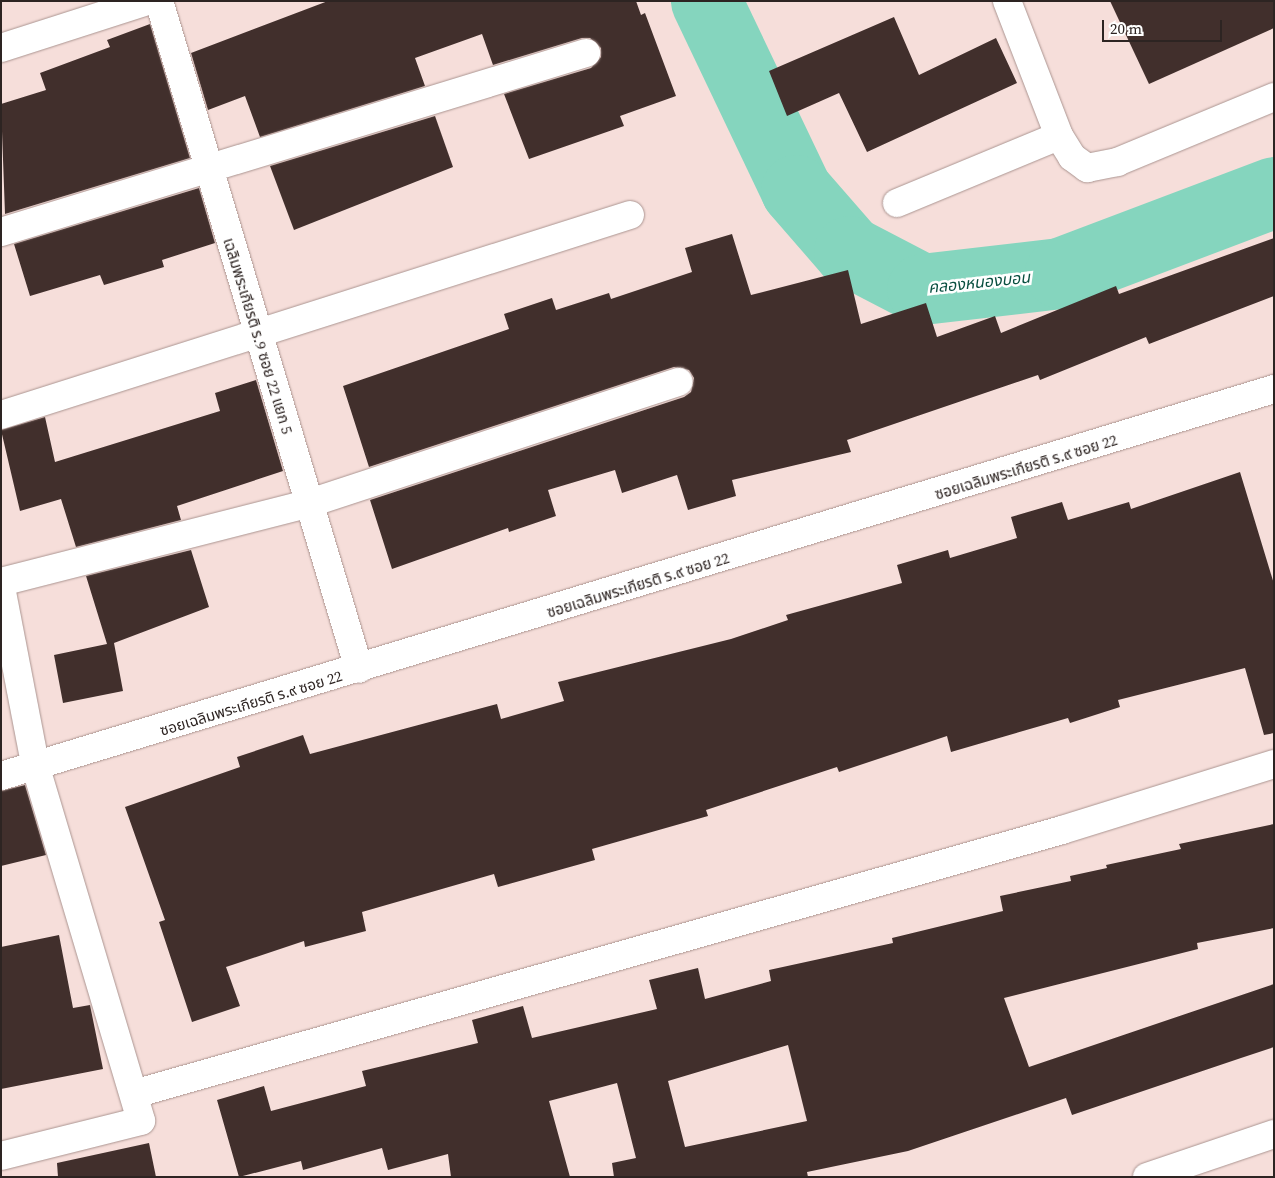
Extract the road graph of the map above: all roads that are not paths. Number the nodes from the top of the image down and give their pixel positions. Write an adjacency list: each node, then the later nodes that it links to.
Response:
1 (147, 1): 4 (street)
2 (159, 1): 8 (street, เฉลิมพระเกียรติ ร.9 ซอย 22 แยก 5)
3 (1007, 1): 7 (street)
4 (1, 48)
5 (586, 53): 8 (street)
6 (1274, 97): 7 (street)
7 (1060, 136): 9 (street)
8 (207, 171): 11 (street); 12 (street, เฉลิมพระเกียรติ ร.9 ซอย 22 แยก 5)
9 (897, 203)
10 (630, 216): 12 (street)
11 (1, 232)
12 (257, 336): 15 (street); 16 (street, เฉลิมพระเกียรติ ร.9 ซอย 22 แยก 5)
13 (679, 382): 16 (street)
14 (1274, 389): 19 (street, ซอยเฉลิมพระเกียรติ ร.๙ ซอย 22)
15 (1, 415)
16 (310, 503): 17 (street); 19 (street, เฉลิมพระเกียรติ ร.9 ซอย 22 แยก 5)
17 (1, 582)
18 (1, 586): 21 (street)
19 (359, 669): 21 (street, ซอยเฉลิมพระเกียรติ ร.๙ ซอย 22)
20 (1274, 764): 23 (street)
21 (36, 768): 22 (street, ซอยเฉลิมพระเกียรติ ร.๙ ซอย 22); 23 (street)
22 (1, 776)
23 (134, 1094): 25 (street)
24 (1274, 1134): 26 (street)
25 (1, 1156)
26 (1147, 1177)

